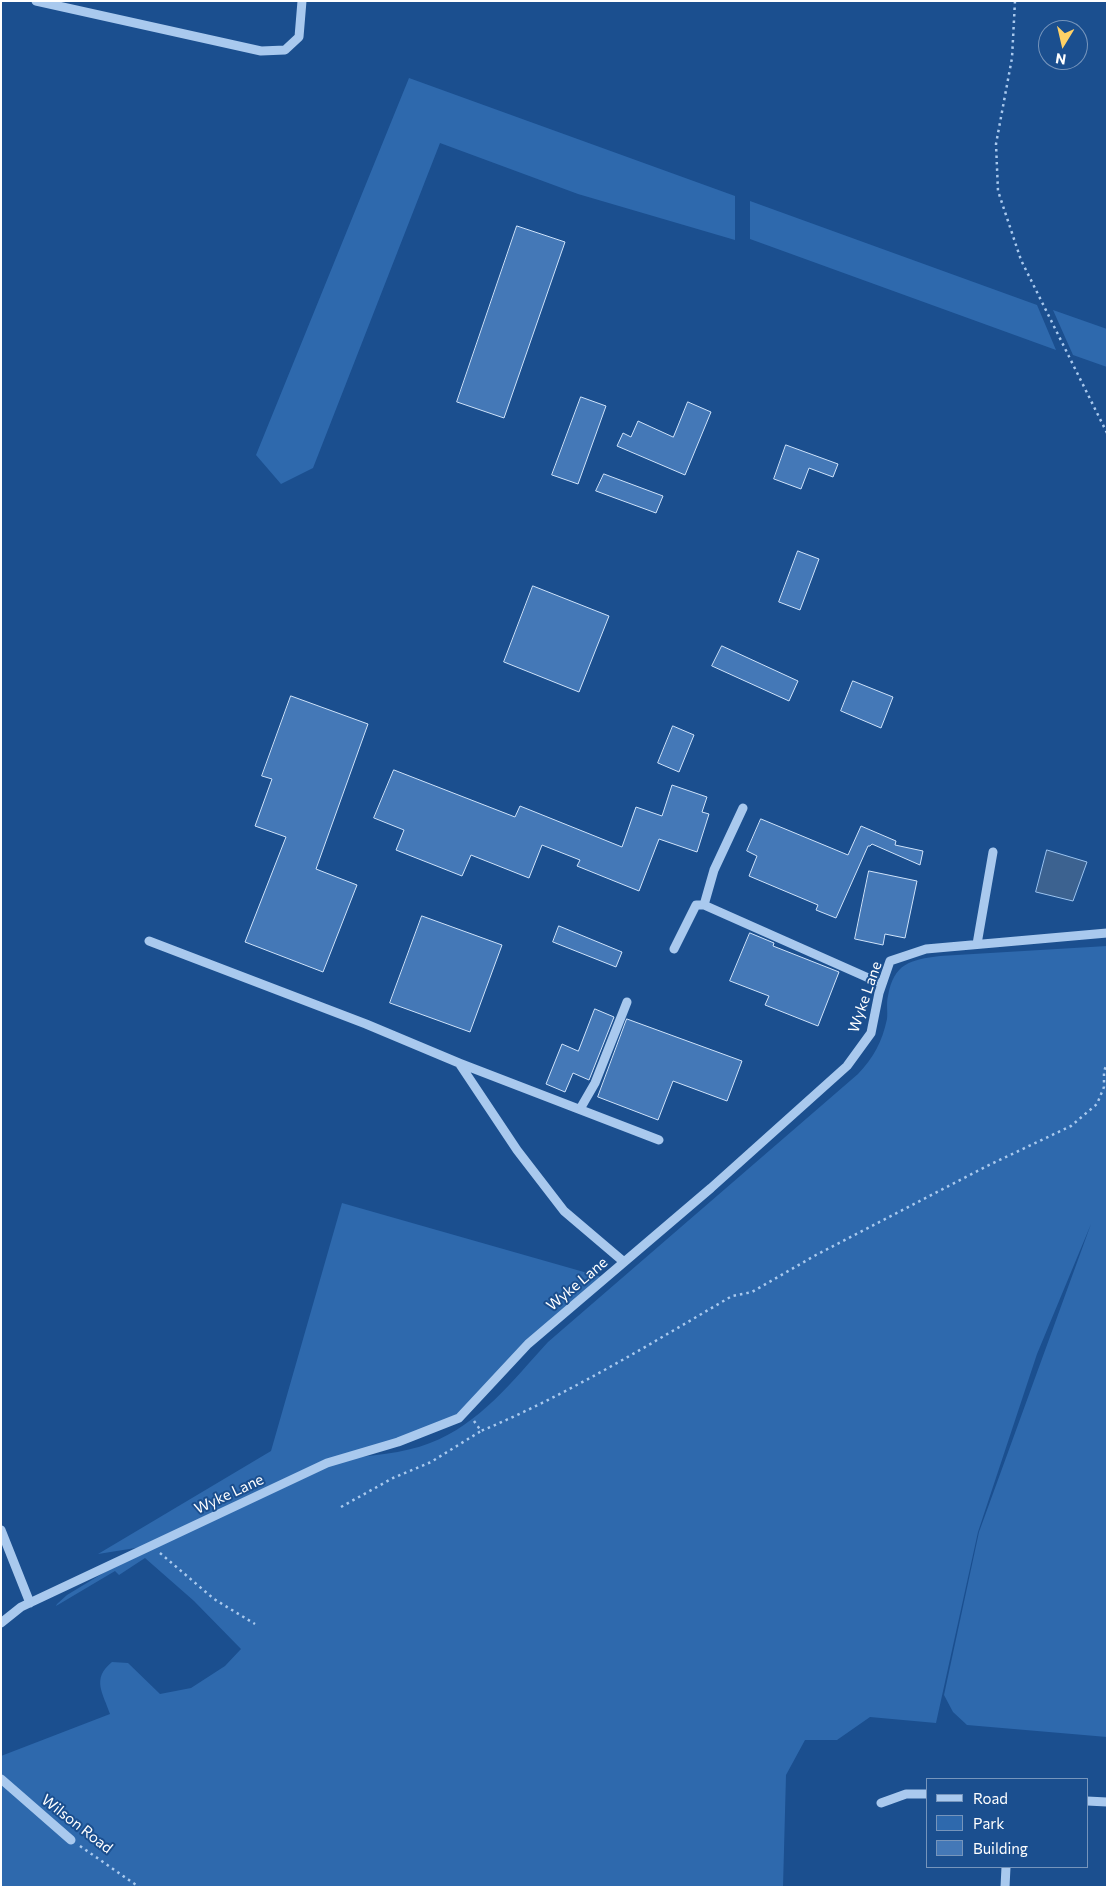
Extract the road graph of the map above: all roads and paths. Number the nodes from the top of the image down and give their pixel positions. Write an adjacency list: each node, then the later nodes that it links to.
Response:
1 (36, 1): 2 (street)
2 (302, 1)
3 (1015, 1): 4 (path)
4 (1107, 434)
5 (743, 808): 7 (street)
6 (993, 852): 10 (street)
7 (704, 905): 11 (street); 12 (street)
8 (1107, 933): 10 (street, Wyke Lane)
9 (149, 941): 14 (street)
10 (977, 944): 12 (street, Wyke Lane)
11 (674, 949)
12 (882, 984): 18 (street, Wyke Lane)
13 (628, 1002): 16 (street)
14 (459, 1063): 16 (street); 18 (street)
15 (1107, 1064): 20 (path)
16 (580, 1109): 17 (street)
17 (659, 1140)
18 (624, 1262): 19 (street, Wyke Lane)
19 (466, 1410): 20 (path); 23 (street, Wyke Lane)
20 (481, 1431): 21 (path)
21 (341, 1507)
22 (1, 1530): 24 (street)
23 (152, 1546): 24 (street, Wyke Lane); 26 (path)
24 (30, 1603): 25 (street, Wyke Lane)
25 (1, 1623)
26 (255, 1624)
27 (1, 1779): 32 (street, Wilson Road)
28 (926, 1794): 31 (street)
29 (1088, 1800): 30 (street)
30 (1107, 1802)
31 (881, 1803)
32 (71, 1840): 34 (path, Wilson Road)
33 (1006, 1868): 35 (street)
34 (139, 1887)
35 (1005, 1887)

